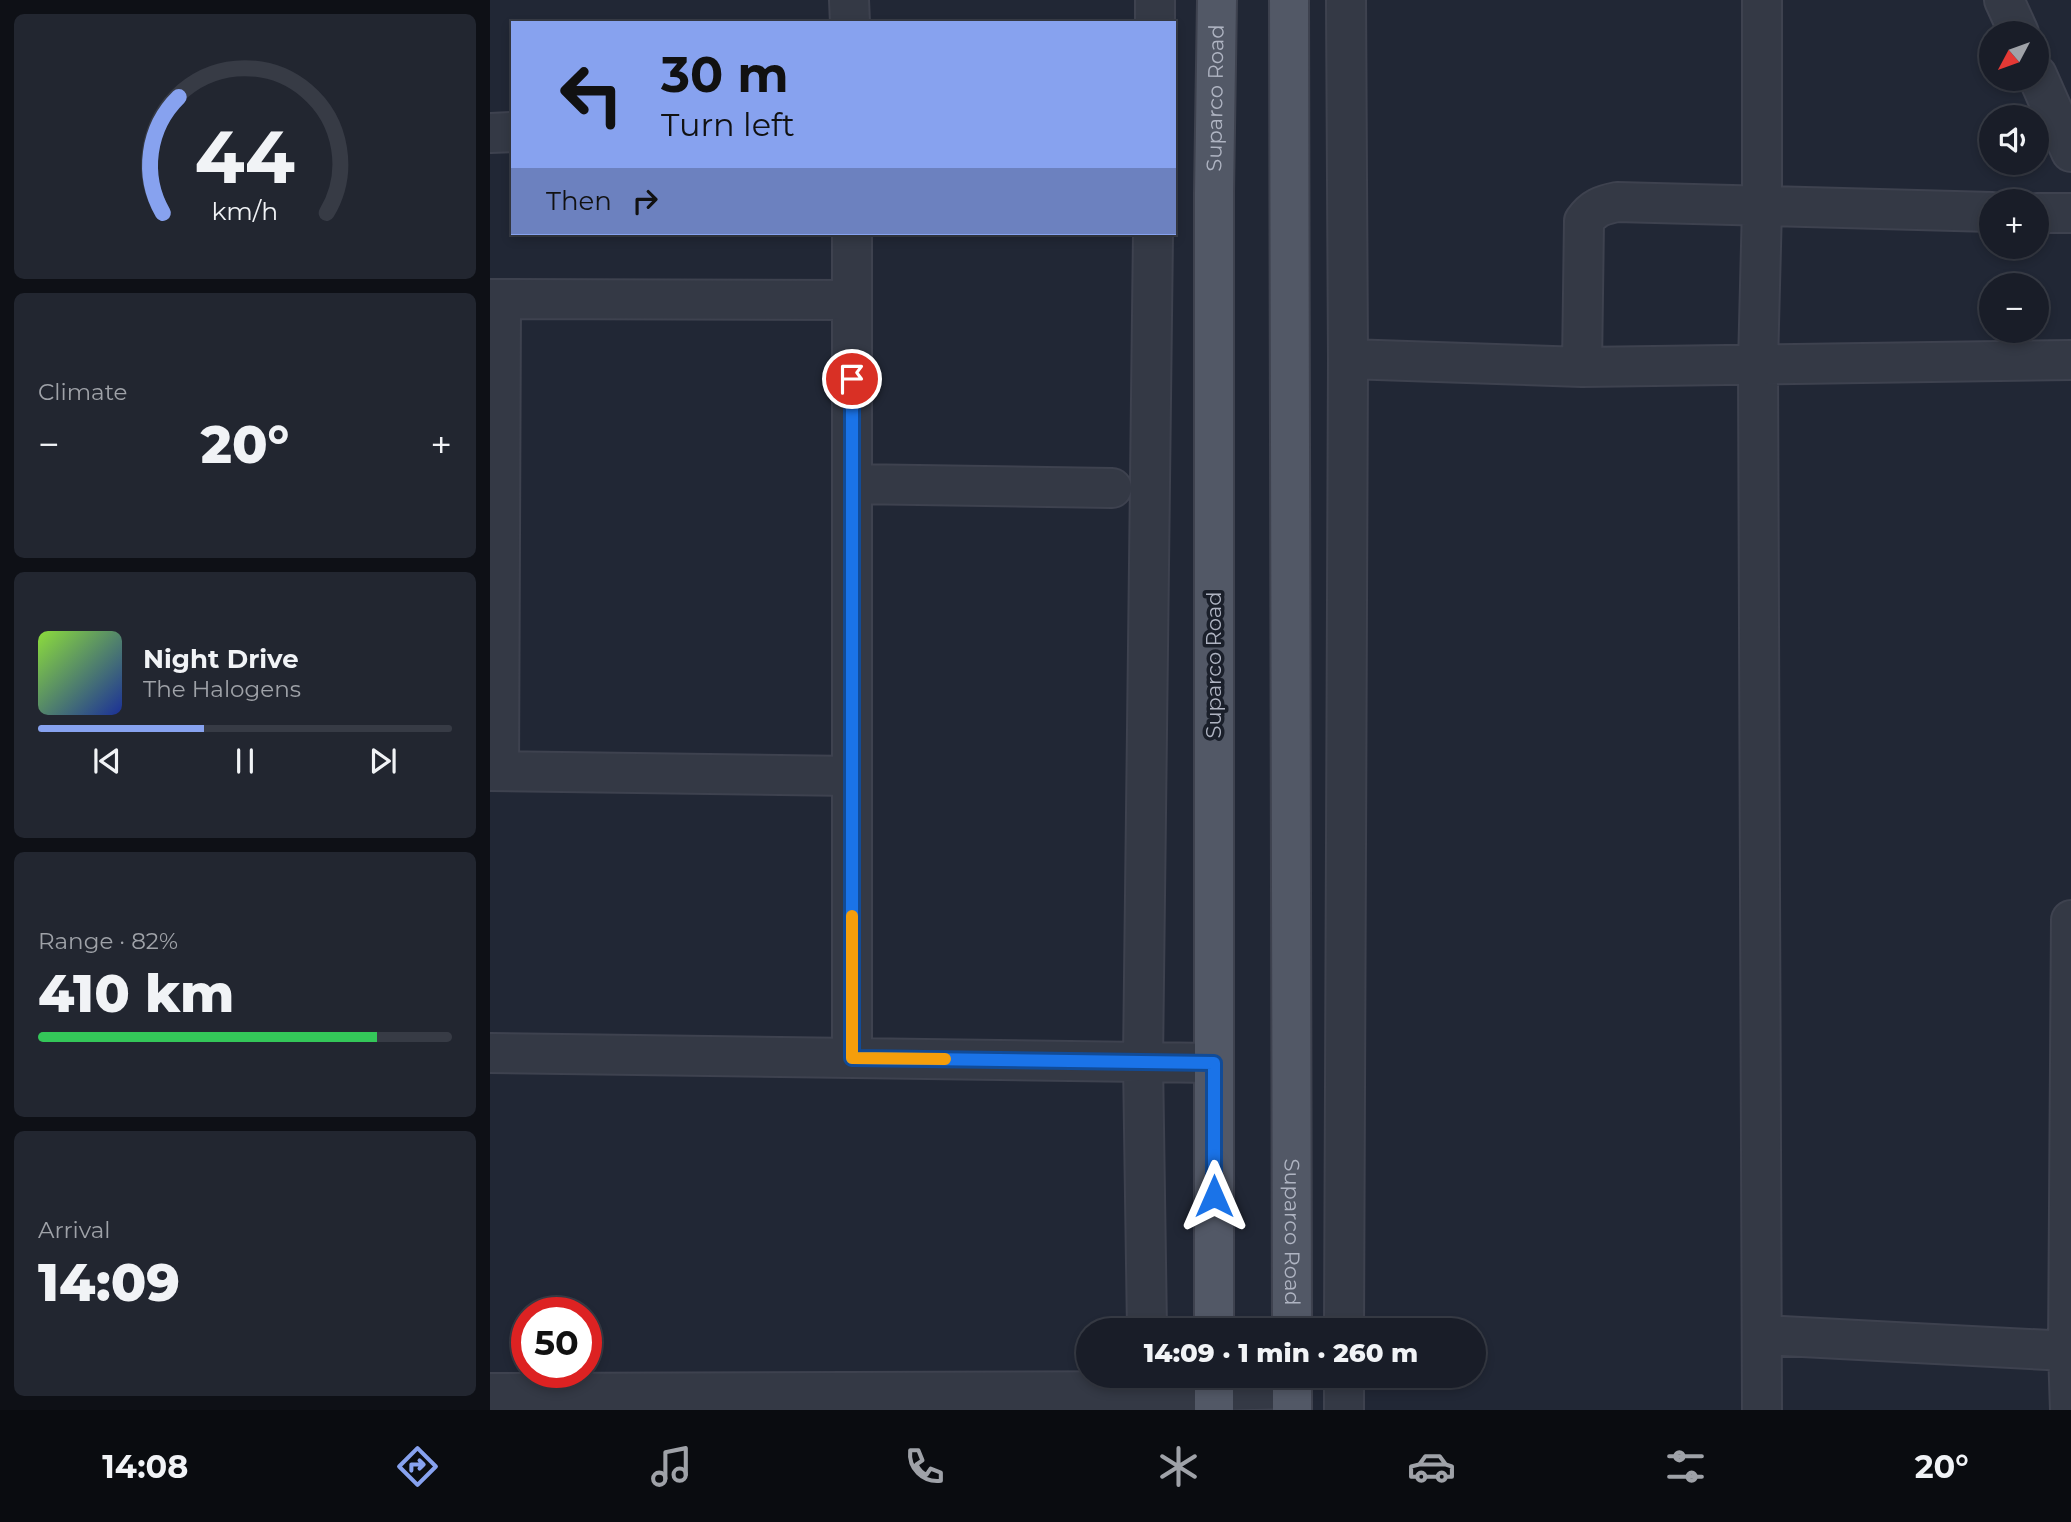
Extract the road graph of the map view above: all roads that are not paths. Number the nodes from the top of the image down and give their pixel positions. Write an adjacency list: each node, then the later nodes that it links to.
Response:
1 (849, 0): 8 (street)
2 (1155, 0): 9 (street)
3 (1217, 0): 35 (main road, Suparco Road)
4 (1289, 0): 38 (main road, Suparco Road)
5 (1346, 0): 23 (street)
6 (1762, 0): 15 (street)
7 (2004, 0): 10 (street)
8 (850, 21)
9 (1155, 21)
10 (2014, 21)
11 (2044, 91): 14 (street)
12 (511, 132): 13 (street)
13 (490, 133)
14 (2071, 152)
15 (1762, 207): 16 (street); 25 (street); 26 (street)
16 (1979, 212)
17 (2049, 213): 18 (street)
18 (2071, 213)
19 (852, 235): 22 (street)
20 (1153, 235): 34 (street)
21 (496, 299): 22 (street); 29 (street)
22 (852, 300): 27 (street)
23 (1348, 359): 26 (street); 39 (street)
24 (2071, 360): 25 (street)
25 (1758, 364): 26 (street); 41 (street)
26 (1581, 367)
27 (852, 484): 28 (street); 30 (street)
28 (1112, 488)
29 (494, 771): 30 (street)
30 (852, 776): 33 (street)
31 (2071, 920): 40 (street)
32 (490, 1054): 33 (street)
33 (852, 1058): 34 (street)
34 (1143, 1061): 35 (street); 36 (street)
35 (1214, 1063): 37 (main road, Suparco Road)
36 (1147, 1318)
37 (1214, 1318)
38 (1292, 1318)
39 (1344, 1318)
40 (2069, 1327): 41 (street); 49 (street)
41 (1762, 1335): 48 (street)
42 (1344, 1388): 47 (street)
43 (1292, 1391): 45 (street)
44 (1148, 1392): 45 (street); 46 (street)
45 (1214, 1392)
46 (490, 1393)
47 (1344, 1410)
48 (1762, 1410)
49 (2070, 1410)

